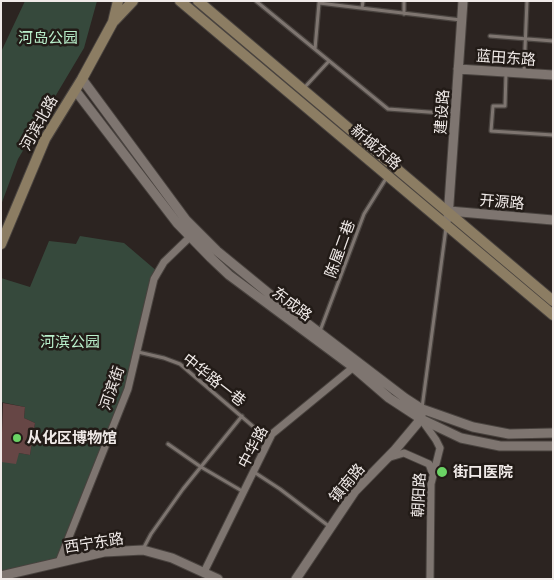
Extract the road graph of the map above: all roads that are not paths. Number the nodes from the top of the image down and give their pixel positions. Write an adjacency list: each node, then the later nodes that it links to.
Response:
1 (118, 1): 14 (main road, 河滨北路)
2 (133, 1): 14 (main road, 河滨北路)
3 (180, 1): 29 (main road, 新城东路)
4 (198, 1): 25 (main road, 新城东路)
5 (256, 1): 18 (lane)
6 (363, 1): 11 (lane)
7 (404, 1): 12 (lane)
8 (463, 1): 13 (street, 建设路)
9 (527, 1): 16 (lane)
10 (319, 2): 11 (lane); 18 (lane)
11 (362, 8): 12 (lane)
12 (404, 14): 13 (lane)
13 (462, 20): 20 (street, 建设路)
14 (113, 22): 24 (main road, 河滨北路)
15 (490, 36): 16 (lane)
16 (525, 39): 17 (lane); 22 (lane)
17 (553, 41)
18 (315, 50): 19 (lane)
19 (329, 61): 25 (lane); 27 (lane)
20 (458, 69): 21 (street, 蓝田东路); 27 (street, 建设路)
21 (506, 72): 22 (street, 蓝田东路); 28 (lane)
22 (524, 73): 23 (street, 蓝田东路)
23 (553, 75)
24 (82, 79): 26 (main road, 河滨北路); 33 (street, 东成路)
25 (303, 89): 30 (main road, 新城东路)
26 (75, 90): 33 (street, 东成路); 34 (main road, 河滨北路)
27 (455, 114): 30 (street, 建设路)
28 (553, 135)
29 (387, 177): 32 (main road, 新城东路); 37 (lane, 陈屋二巷)
30 (449, 211): 31 (street, 开源路); 32 (street, 建设路); 35 (main road, 新城东路)
31 (553, 220)
32 (446, 225): 36 (main road, 新城东路); 40 (lane)
33 (193, 233): 37 (street, 东成路); 38 (street, 河滨街); 39 (street, 东成路)
34 (1, 244)
35 (553, 302)
36 (553, 315)
37 (320, 332): 39 (street, 东成路)
38 (138, 352): 41 (lane, 中华路一巷); 54 (street, 河滨街)
39 (356, 364): 40 (street, 东成路); 42 (street, 东成路); 44 (street, 中华路)
40 (422, 409): 42 (street); 43 (street, 东成路)
41 (242, 416): 44 (lane, 中华路一巷); 48 (lane)
42 (421, 419): 46 (street, 东成路); 47 (street, 镇南路); 50 (street, 朝阳路)
43 (553, 433)
44 (269, 440): 49 (street, 中华路)
45 (168, 444): 48 (lane)
46 (553, 446)
47 (387, 459): 50 (street); 52 (street, 镇南路)
48 (201, 467): 51 (lane); 53 (lane)
49 (254, 472): 51 (street, 中华路); 52 (lane)
50 (432, 472): 59 (street, 朝阳路)
51 (245, 493): 55 (street, 中华路)
52 (330, 528): 58 (street, 镇南路)
53 (142, 550): 54 (street, 西宁东路); 55 (street, 西宁东路)
54 (59, 562): 56 (street, 西宁东路)
55 (204, 572): 57 (street, 西宁东路)
56 (1, 576)
57 (218, 579)
58 (296, 579)
59 (430, 579)

